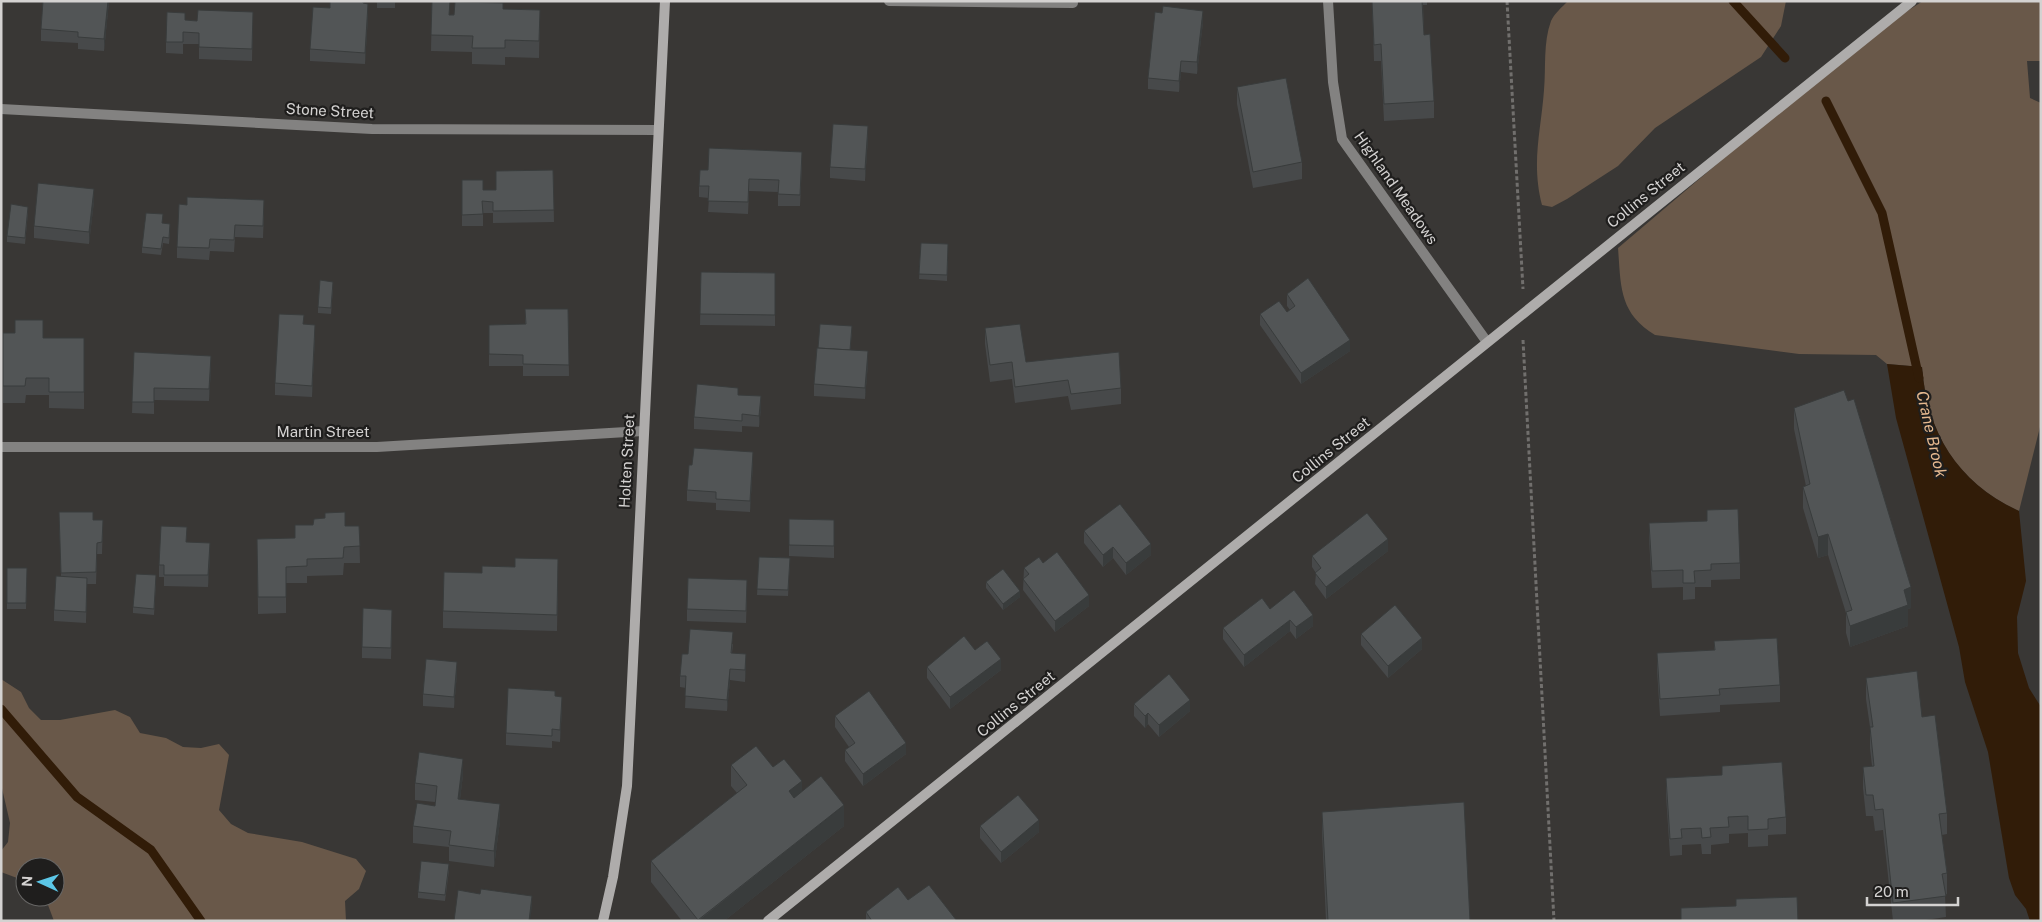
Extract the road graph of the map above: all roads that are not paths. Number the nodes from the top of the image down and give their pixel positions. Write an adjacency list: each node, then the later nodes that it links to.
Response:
1 (666, 1): 7 (main road, Holten Street)
2 (889, 1): 5 (street)
3 (1328, 1): 8 (street, Highland Meadows)
4 (1912, 1): 8 (main road, Collins Street)
5 (1073, 3)
6 (1, 109): 7 (street, Stone Street)
7 (658, 130): 9 (main road, Holten Street)
8 (1487, 342): 12 (main road, Collins Street)
9 (644, 431): 10 (street, Martin Street); 11 (main road, Holten Street)
10 (1, 447)
11 (603, 921)
12 (768, 921)

